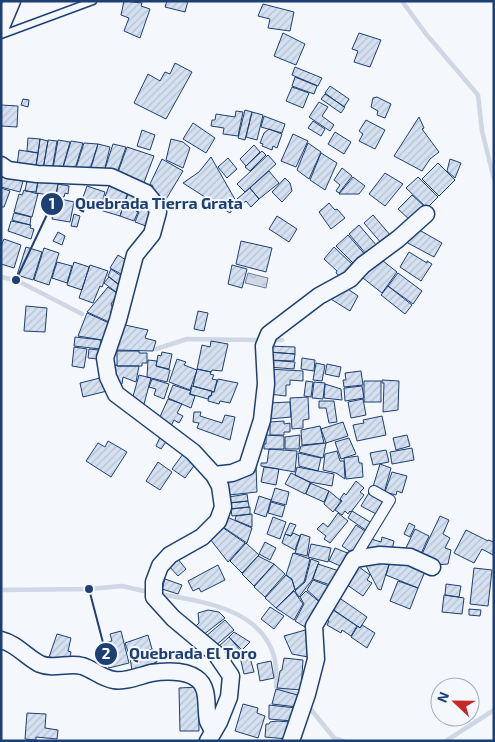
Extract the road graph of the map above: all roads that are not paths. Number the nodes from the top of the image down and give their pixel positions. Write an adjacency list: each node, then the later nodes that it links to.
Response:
1 (12, 1): 3 (street)
2 (93, 1): 4 (lane)
3 (1, 27)
4 (1, 36)
5 (1, 165): 7 (street)
6 (426, 214): 7 (street)
7 (214, 475): 12 (street)
8 (374, 491): 9 (street)
9 (354, 559): 10 (street); 13 (street)
10 (432, 567)
11 (1, 640): 12 (street)
12 (211, 736)
13 (291, 741)

